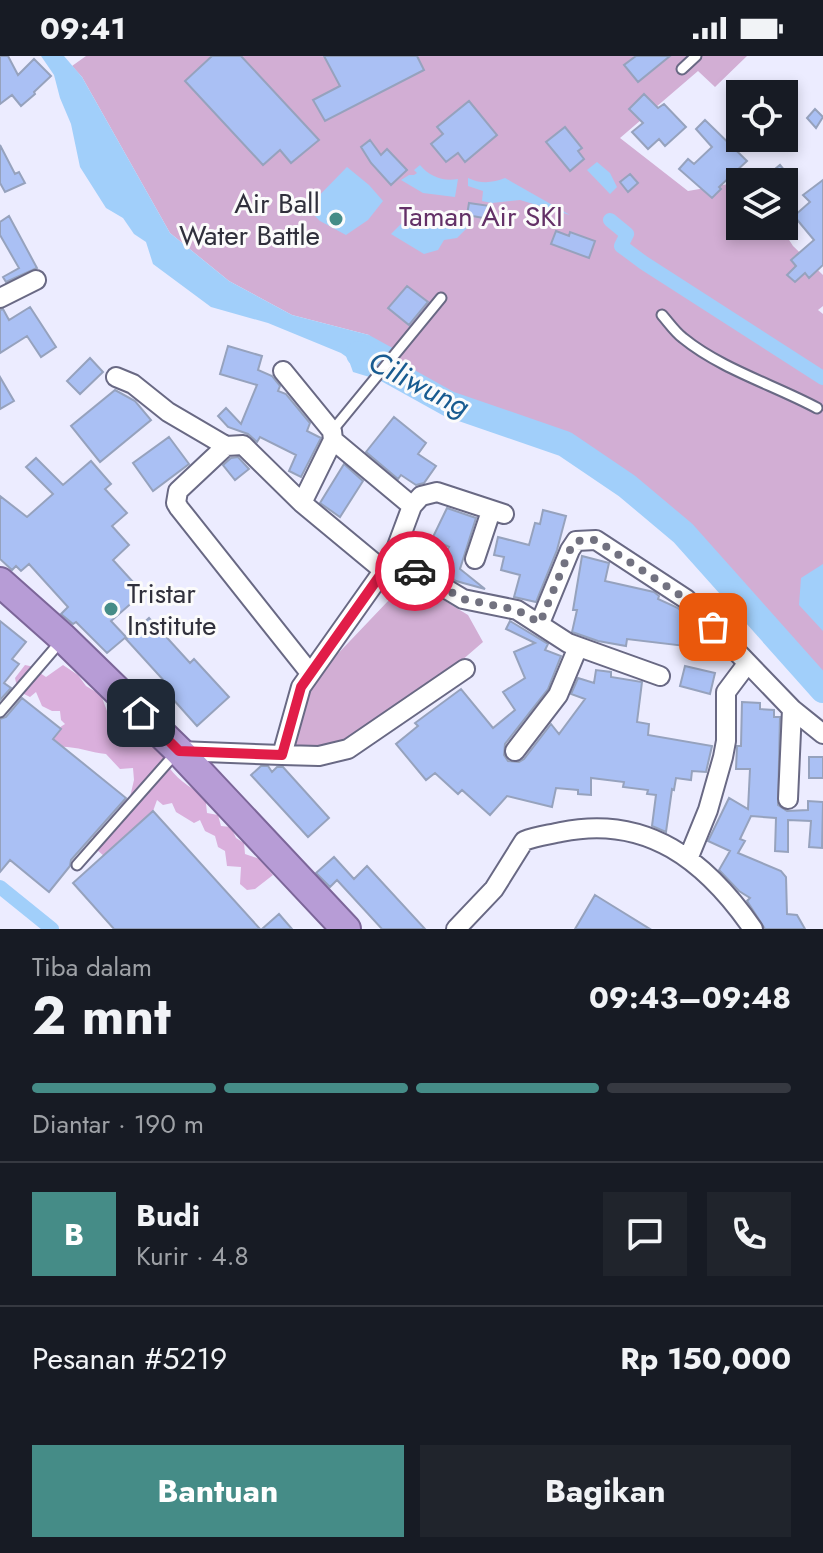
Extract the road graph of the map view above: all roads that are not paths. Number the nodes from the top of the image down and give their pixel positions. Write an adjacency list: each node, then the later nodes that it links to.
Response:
1 (696, 56): 2 (lane)
2 (682, 69)
3 (36, 280): 4 (street)
4 (0, 298)
5 (441, 298): 10 (lane)
6 (662, 315): 9 (lane)
7 (283, 371): 10 (street)
8 (116, 377): 11 (street)
9 (821, 409)
10 (333, 436): 12 (street); 13 (street)
11 (226, 446): 12 (street); 22 (street)
12 (302, 503): 15 (street)
13 (412, 506): 14 (street); 15 (street)
14 (475, 559)
15 (389, 564): 17 (street); 22 (street)
16 (0, 582): 18 (highway)
17 (540, 623): 19 (street); 20 (street)
18 (63, 638): 25 (lane); 27 (highway)
19 (578, 647): 23 (street); 28 (street)
20 (747, 664): 24 (street); 31 (street)
21 (465, 669): 29 (street)
22 (310, 673): 29 (street)
23 (660, 676)
24 (792, 709): 26 (street); 30 (street)
25 (0, 712)
26 (823, 734)
27 (179, 751): 29 (street); 32 (lane); 33 (highway)
28 (515, 751)
29 (282, 755)
30 (788, 799)
31 (688, 859): 34 (street); 35 (street)
32 (77, 865)
33 (346, 929)
34 (456, 929)
35 (753, 929)

